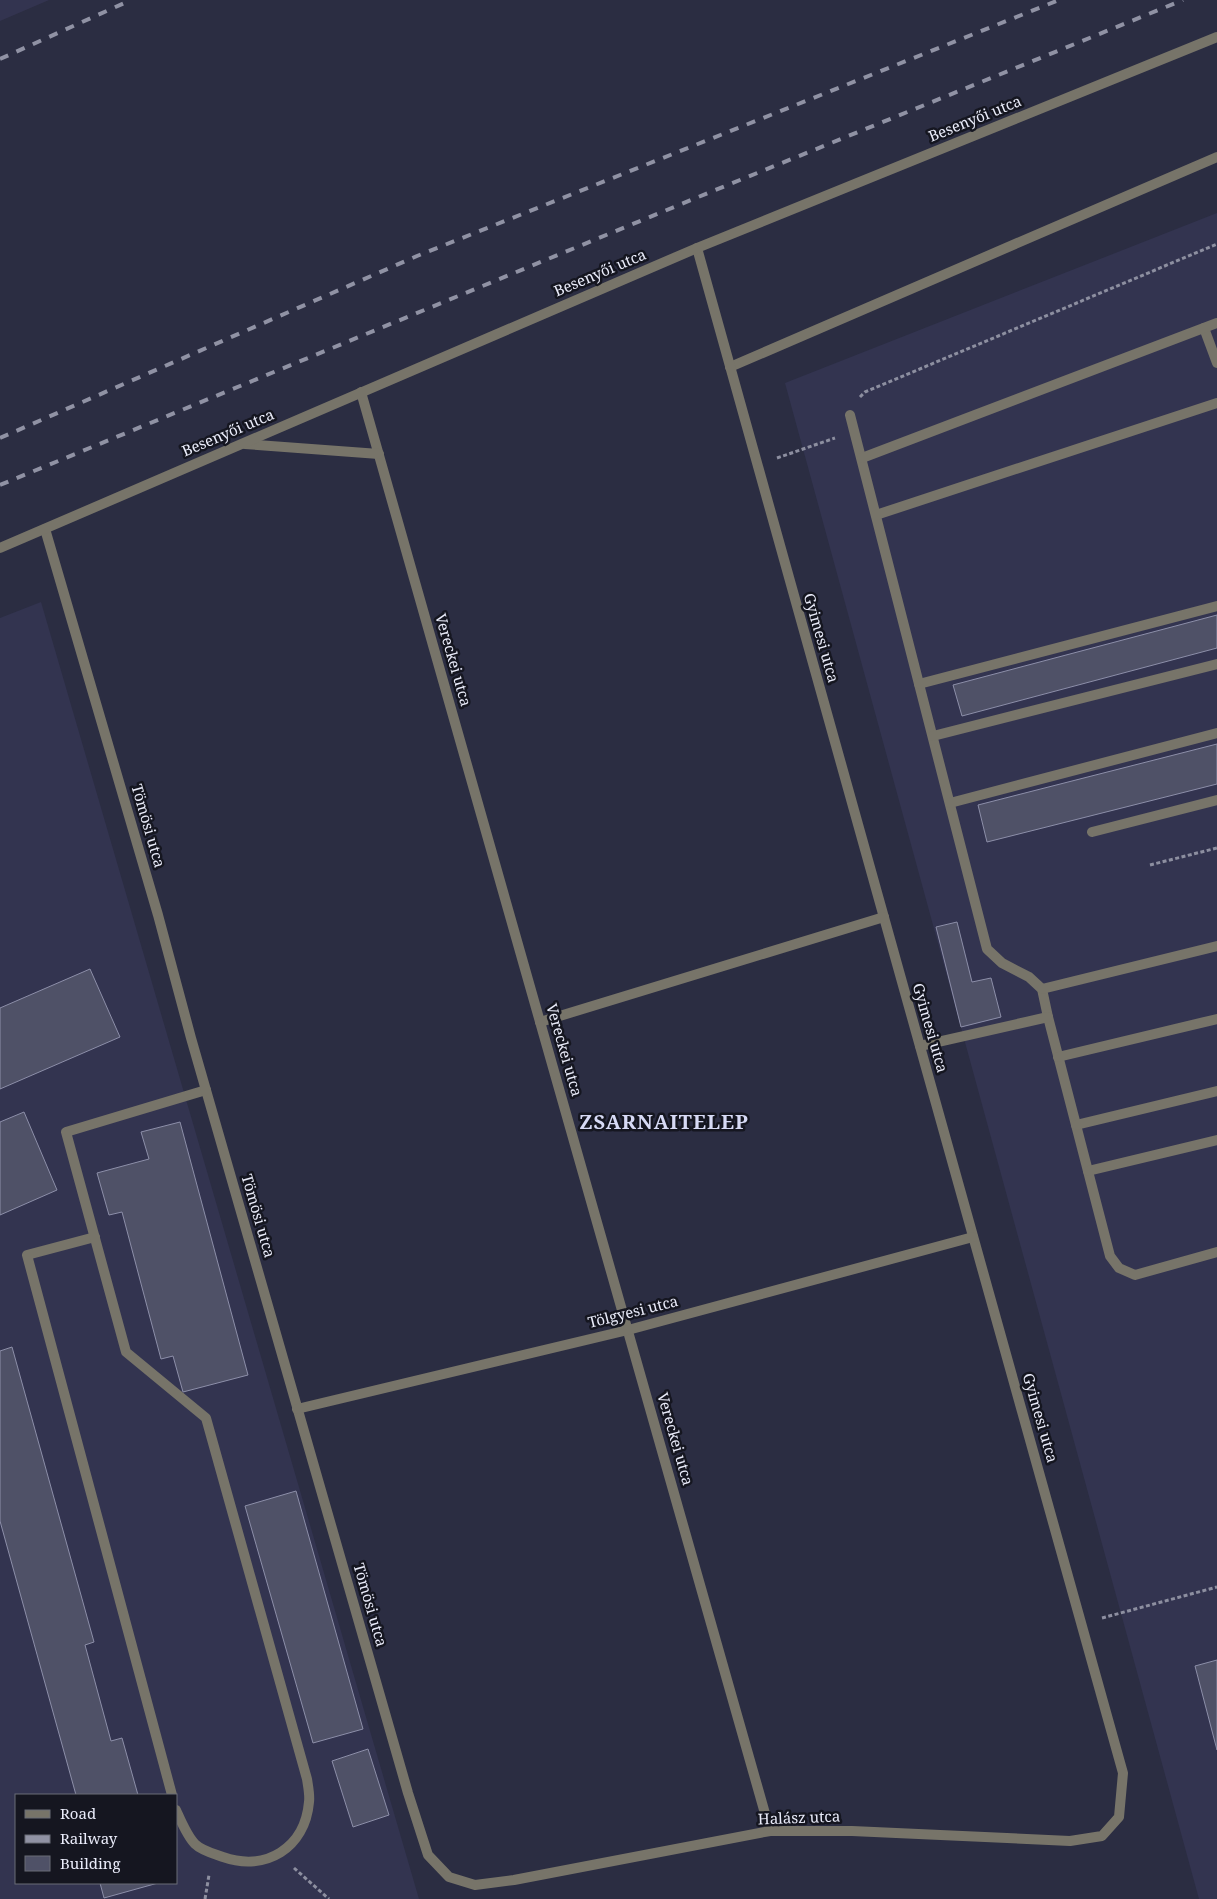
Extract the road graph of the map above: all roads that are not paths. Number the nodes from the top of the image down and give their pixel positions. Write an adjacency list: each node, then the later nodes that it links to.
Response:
1 (1217, 37): 3 (street, Besenyői utca)
2 (1217, 157): 7 (street)
3 (697, 248): 7 (street, Gyimesi utca); 8 (street, Besenyői utca)
4 (1217, 323): 5 (street)
5 (1204, 328): 6 (street); 13 (street)
6 (1217, 363)
7 (730, 367): 25 (street, Gyimesi utca)
8 (361, 392): 11 (street, Besenyői utca); 12 (street, Vereckei utca)
9 (1217, 403): 14 (street)
10 (850, 415): 13 (street)
11 (242, 444): 12 (street); 15 (street, Besenyői utca)
12 (379, 454): 30 (street, Vereckei utca)
13 (862, 458): 14 (street)
14 (876, 515): 19 (street)
15 (45, 529): 16 (street, Besenyői utca); 33 (street, Tömösi utca)
16 (0, 548)
17 (1217, 606): 19 (street)
18 (1217, 664): 21 (street)
19 (919, 684): 21 (street)
20 (1217, 733): 23 (street)
21 (933, 736): 23 (street)
22 (1217, 800): 24 (street)
23 (950, 803): 27 (street)
24 (1092, 832)
25 (884, 917): 30 (street); 31 (street, Gyimesi utca)
26 (1217, 946): 27 (street)
27 (1042, 989): 28 (street)
28 (1048, 1016): 31 (street); 32 (street)
29 (1217, 1019): 32 (street)
30 (540, 1022): 41 (street, Vereckei utca)
31 (920, 1046): 39 (street, Gyimesi utca)
32 (1058, 1057): 35 (street)
33 (206, 1090): 38 (street); 42 (street, Tömösi utca)
34 (1217, 1091): 35 (street)
35 (1076, 1126): 37 (street)
36 (1217, 1140): 37 (street)
37 (1088, 1171): 40 (street)
38 (95, 1237): 43 (street); 44 (street)
39 (974, 1237): 41 (street, Tölgyesi utca); 45 (street, Gyimesi utca)
40 (1217, 1252)
41 (628, 1330): 42 (street, Tölgyesi utca); 46 (street, Vereckei utca)
42 (297, 1409): 47 (street, Tömösi utca)
43 (172, 1794)
44 (178, 1814)
45 (1119, 1817): 46 (street, Halász utca)
46 (770, 1831): 47 (street, Halász utca)
47 (475, 1885)

